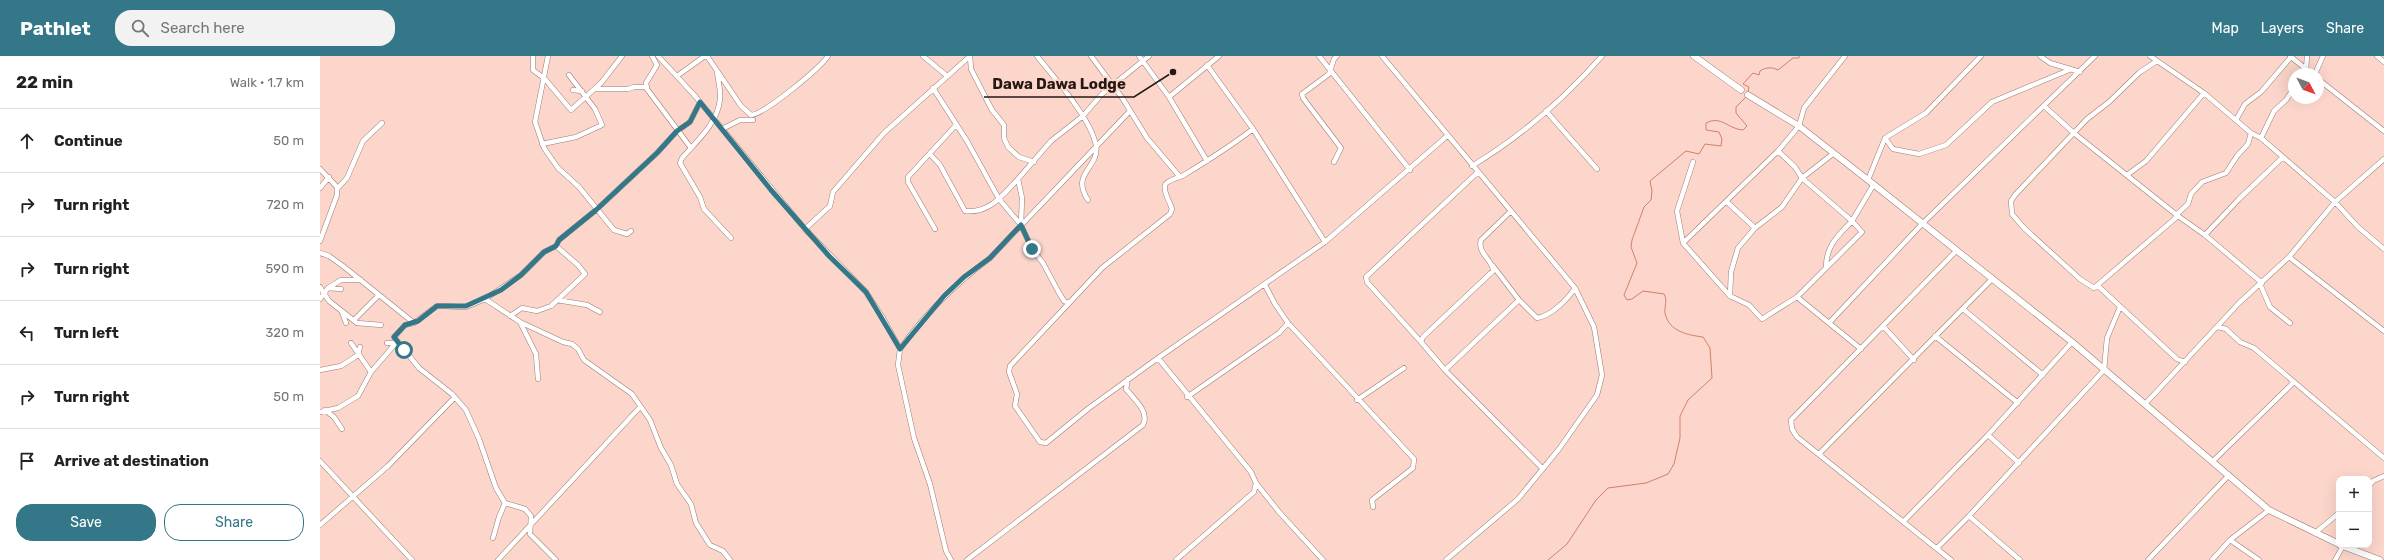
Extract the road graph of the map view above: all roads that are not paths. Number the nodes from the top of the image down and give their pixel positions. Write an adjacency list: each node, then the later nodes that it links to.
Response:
1 (533, 56): 42 (street)
2 (548, 56): 42 (street)
3 (622, 56): 47 (street)
4 (652, 56): 45 (street)
5 (658, 56): 40 (street)
6 (706, 56): 37 (street); 40 (street)
7 (828, 56): 37 (street)
8 (923, 56): 41 (street)
9 (970, 56): 41 (street); 85 (street)
10 (1037, 56): 60 (street)
11 (1090, 56): 44 (street)
12 (1149, 56): 28 (street)
13 (1219, 56): 31 (street)
14 (1319, 56): 35 (street)
15 (1337, 56): 35 (street)
16 (1382, 56): 73 (street)
17 (1602, 56): 59 (street)
18 (1696, 56): 49 (street)
19 (1845, 56): 66 (street)
20 (1981, 56): 74 (street)
21 (2040, 56): 36 (street)
22 (2095, 56): 38 (street)
23 (2150, 56): 29 (street)
24 (2290, 56): 32 (street); 63 (street)
25 (2307, 56): 33 (street)
26 (2323, 56): 34 (street)
27 (2377, 56): 30 (street)
28 (1141, 58): 44 (street); 54 (street)
29 (2156, 59): 51 (street); 72 (street)
30 (2384, 62)
31 (1207, 65): 54 (street); 68 (street)
32 (2301, 68)
33 (2306, 68)
34 (2316, 68)
35 (1330, 70): 86 (street); 91 (street)
36 (2069, 70): 38 (street); 74 (street)
37 (718, 71): 61 (street)
38 (2080, 72): 57 (street)
39 (569, 75): 50 (street)
40 (677, 76): 56 (street)
41 (946, 76): 46 (street)
42 (544, 79): 53 (street); 76 (street)
43 (2324, 84): 70 (street)
44 (1112, 85): 58 (street); 60 (street)
45 (647, 86): 47 (street); 69 (street)
46 (933, 88): 65 (street); 112 (street)
47 (595, 89): 50 (street); 53 (street)
48 (573, 90): 50 (street)
49 (1741, 90): 52 (street)
50 (582, 91): 53 (street)
51 (2204, 93): 63 (street); 93 (street)
52 (1748, 95): 66 (street)
53 (586, 97): 76 (street)
54 (1169, 97): 84 (street)
55 (2288, 97): 75 (street)
56 (700, 102): 61 (street); 69 (street)
57 (2044, 106): 72 (street); 109 (street)
58 (1130, 111): 77 (street); 95 (street)
59 (1546, 111): 88 (street); 90 (street)
60 (1083, 116): 77 (street); 85 (street)
61 (714, 118): 67 (street); 78 (street)
62 (753, 120): 67 (street)
63 (2236, 120): 71 (street)
64 (382, 123): 100 (street)
65 (956, 125): 81 (street); 101 (street)
66 (1800, 126): 79 (street); 80 (street)
67 (722, 129): 112 (street)
68 (1253, 129): 84 (street); 118 (street)
69 (677, 131): 78 (street); 105 (street)
70 (2384, 131)
71 (2251, 133): 75 (street); 107 (street)
72 (2075, 134): 93 (street); 131 (street)
73 (1447, 136): 88 (street); 91 (street)
74 (1885, 138): 98 (street)
75 (2261, 138): 82 (street)
76 (542, 144): 105 (street)
77 (1096, 145): 102 (street); 110 (street)
78 (691, 148): 116 (street)
79 (1778, 151): 96 (street); 103 (street)
80 (1834, 153): 96 (street); 98 (street)
81 (930, 154): 101 (street); 113 (street)
82 (2282, 158): 104 (street); 115 (street)
83 (2384, 159): 104 (street)
84 (1207, 161): 95 (street)
85 (1034, 162): 97 (street)
86 (1334, 162)
87 (1693, 162): 119 (street)
88 (1472, 166): 92 (street)
89 (320, 169): 94 (street)
90 (1597, 169)
91 (1410, 170): 118 (street)
92 (1478, 172): 106 (street); 162 (street)
93 (2127, 175): 107 (street)
94 (328, 177): 99 (street); 100 (street)
95 (1180, 177): 142 (street)
96 (1802, 178): 108 (street); 111 (street)
97 (1018, 179): 101 (street); 110 (street)
98 (1871, 182): 108 (street); 109 (street)
99 (320, 188)
100 (337, 189): 117 (street)
101 (999, 199): 110 (street)
102 (1088, 200)
103 (1727, 202): 111 (street); 119 (street)
104 (2335, 202): 121 (street); 124 (street)
105 (596, 210): 114 (street); 120 (street)
106 (1510, 212): 125 (street); 133 (street)
107 (2177, 215): 115 (street); 131 (street)
108 (1852, 221): 126 (street); 126 (street)
109 (1922, 224): 122 (street); 151 (street)
110 (1021, 225): 142 (street); 168 (street)
111 (1755, 228): 137 (street)
112 (805, 229): 168 (street)
113 (935, 229)
114 (631, 231)
115 (2205, 235): 129 (street)
116 (731, 238)
117 (320, 241)
118 (1325, 242): 130 (street)
119 (1683, 243): 137 (street)
120 (556, 246): 139 (street); 140 (street)
121 (2384, 249)
122 (1957, 250): 127 (street); 158 (street)
123 (320, 254): 128 (street)
124 (2289, 257): 129 (street); 160 (street)
125 (1493, 266): 141 (street); 162 (street)
126 (1826, 266): 138 (street)
127 (1992, 279): 144 (street); 163 (street)
128 (361, 280): 132 (street); 136 (street)
129 (2261, 283): 155 (street); 159 (street)
130 (1266, 285): 154 (street); 171 (street)
131 (2098, 286): 143 (street)
132 (328, 288): 134 (street); 135 (street)
133 (1575, 288): 141 (street); 197 (street)
134 (341, 289)
135 (321, 292): 145 (street)
136 (379, 295): 147 (street); 149 (street)
137 (1730, 296): 138 (street)
138 (1797, 297): 151 (street)
139 (485, 299): 148 (street); 153 (street)
140 (557, 300): 146 (street); 148 (street)
141 (1519, 300): 176 (street)
142 (1069, 303): 181 (street)
143 (2120, 307): 173 (street); 177 (street)
144 (1962, 308): 161 (street); 179 (street)
145 (341, 310): 149 (street); 152 (street)
146 (600, 312)
147 (403, 313): 153 (street); 157 (street)
148 (510, 316): 150 (street)
149 (354, 320): 156 (street)
150 (520, 322): 180 (street); 188 (street)
151 (1830, 322): 169 (street)
152 (346, 323)
153 (414, 323): 157 (street)
154 (1288, 323): 184 (street); 185 (street)
155 (2290, 323)
156 (381, 325)
157 (405, 325): 166 (street)
158 (1883, 326): 169 (street); 172 (street)
159 (2218, 327): 173 (street); 182 (street)
160 (2384, 331)
161 (1936, 336): 172 (street); 186 (street)
162 (1421, 342): 176 (street)
163 (2072, 342): 177 (street); 179 (street)
164 (351, 343): 170 (street)
165 (387, 343): 166 (street)
166 (398, 344): 178 (street); 183 (street)
167 (360, 347): 170 (street)
168 (900, 349): 222 (street)
169 (1861, 349): 192 (street)
170 (358, 355): 175 (street); 178 (street)
171 (1158, 358): 181 (street); 184 (street)
172 (1914, 360): 192 (street)
173 (2184, 362): 187 (street)
174 (1404, 368): 185 (street)
175 (320, 370)
176 (1445, 370): 197 (street)
177 (2104, 370): 187 (street); 196 (street)
178 (371, 372): 189 (street)
179 (2043, 375): 186 (street)
180 (538, 379)
181 (1128, 379): 223 (street)
182 (2293, 383): 193 (street); 195 (street)
183 (455, 397): 202 (street); 203 (street)
184 (1187, 397): 201 (street)
185 (1357, 400): 204 (street)
186 (2018, 403): 191 (street)
187 (2146, 403): 195 (street)
188 (640, 407): 210 (street); 221 (street)
189 (322, 411): 190 (street)
190 (342, 429)
191 (1988, 435): 196 (street); 208 (street)
192 (1819, 454): 208 (street)
193 (2384, 458)
194 (320, 461): 202 (street)
195 (2213, 461): 198 (street)
196 (2019, 463): 206 (street)
197 (1543, 469): 226 (street)
198 (2229, 476): 205 (street); 229 (street)
199 (2384, 476): 200 (street)
200 (2372, 482)
201 (1256, 483): 224 (street); 225 (street)
202 (354, 498): 209 (street); 218 (street)
203 (505, 503): 210 (street); 212 (street)
204 (1373, 507)
205 (2269, 510): 211 (street); 213 (street)
206 (1969, 516): 215 (street); 228 (street)
207 (2336, 516): 211 (street)
208 (1904, 521): 215 (street)
209 (320, 525)
210 (530, 526): 219 (street); 220 (street)
211 (2315, 533): 214 (street)
212 (493, 538)
213 (2230, 540): 230 (street); 231 (street)
214 (2336, 543)
215 (1937, 548): 227 (street)
216 (2340, 548): 232 (street)
217 (2349, 548): 233 (street)
218 (412, 560)
219 (498, 560)
220 (556, 560)
221 (730, 560)
222 (951, 560)
223 (967, 560)
224 (1176, 560)
225 (1323, 560)
226 (1446, 560)
227 (1951, 560)
228 (2020, 560)
229 (2148, 560)
230 (2212, 560)
231 (2259, 560)
232 (2335, 560)
233 (2380, 560)

